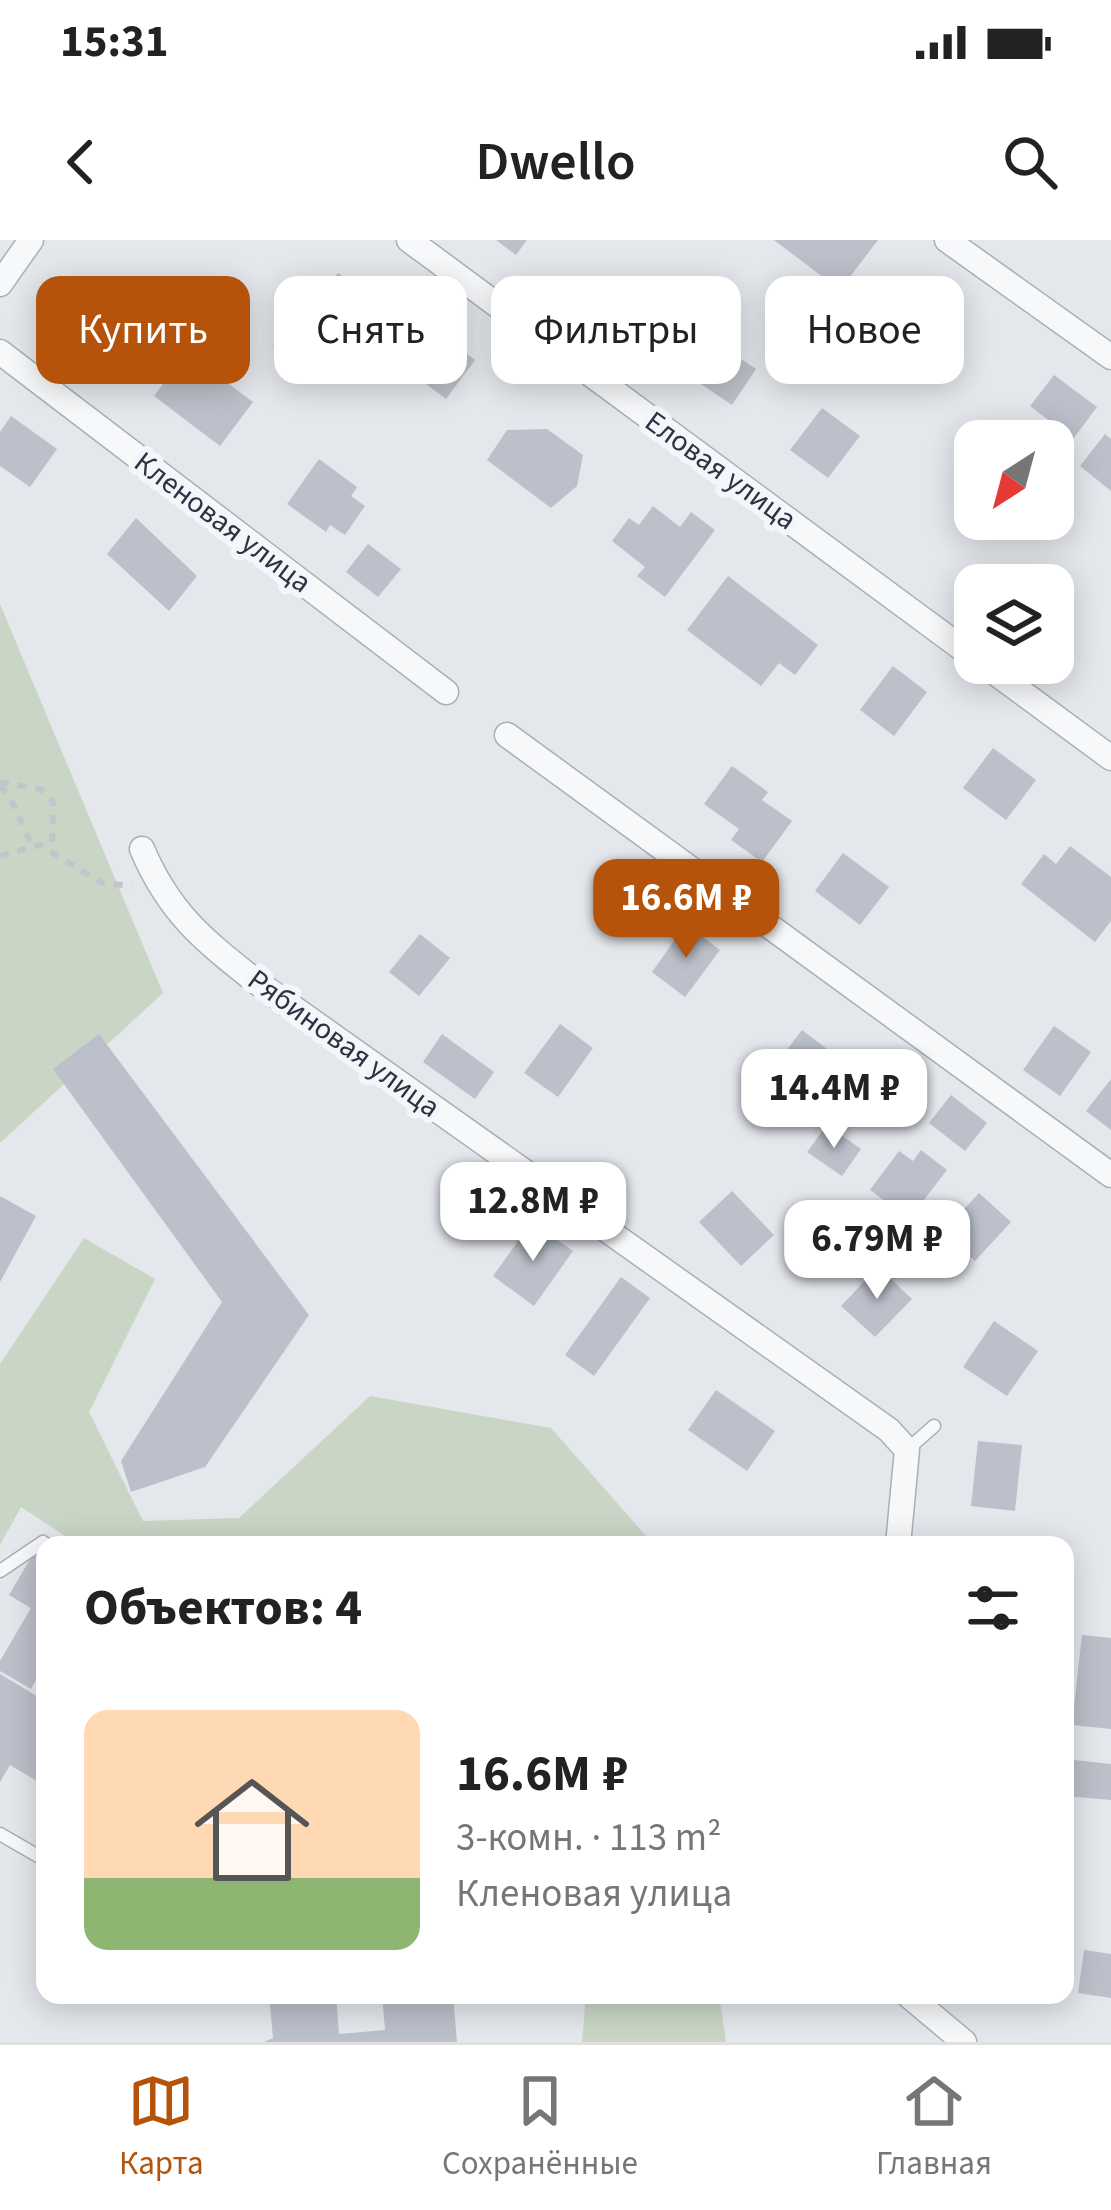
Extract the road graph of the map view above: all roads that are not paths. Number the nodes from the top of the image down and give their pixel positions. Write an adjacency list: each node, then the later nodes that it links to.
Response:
1 (31, 240): 4 (street)
2 (410, 240): 7 (street, Еловая улица)
3 (946, 240): 6 (street)
4 (0, 284)
5 (0, 352): 9 (street, Кленовая улица)
6 (1111, 357)
7 (954, 642)
8 (1011, 684): 11 (street)
9 (446, 692)
10 (507, 735): 13 (street)
11 (1111, 758)
12 (142, 849): 15 (street, Рябиновая улица)
13 (1111, 1174)
14 (934, 1426): 15 (lane)
15 (908, 1450): 16 (street)
16 (899, 1536)
17 (36, 1547): 18 (lane)
18 (0, 1571)
19 (0, 1834): 20 (lane)
20 (36, 1856)
21 (919, 2004): 22 (street)
22 (964, 2042)

